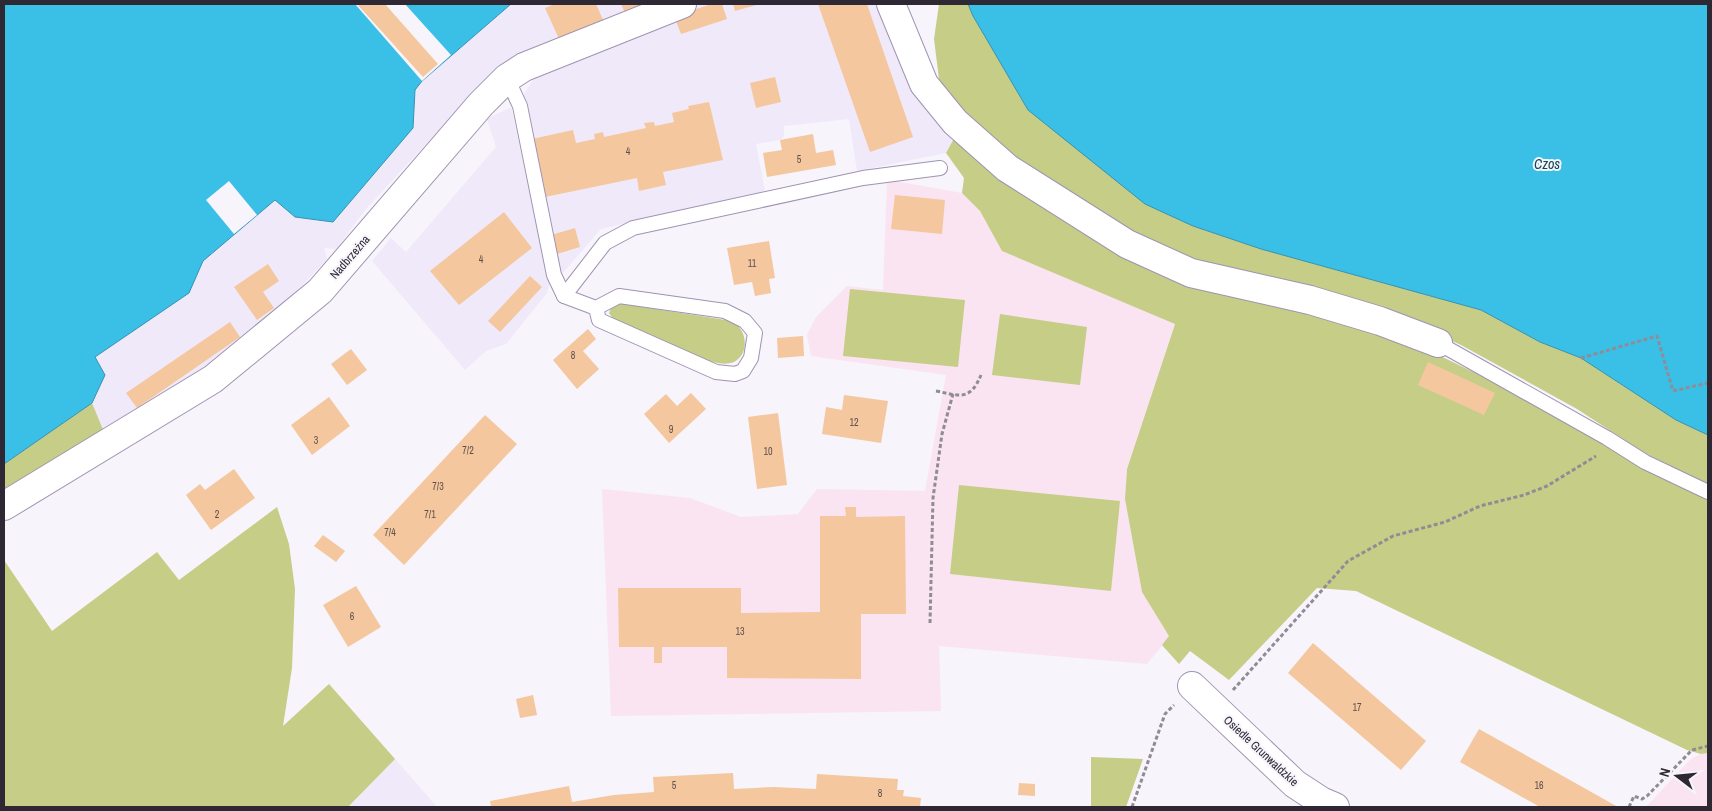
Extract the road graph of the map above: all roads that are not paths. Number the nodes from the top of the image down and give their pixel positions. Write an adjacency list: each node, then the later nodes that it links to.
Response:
1 (682, 4): 3 (street, Nadbrzeżna)
2 (891, 4): 7 (street)
3 (506, 78): 5 (lane); 9 (street, Nadbrzeżna)
4 (940, 168): 5 (lane)
5 (564, 296): 6 (lane)
6 (596, 308): 6 (lane)
7 (1438, 343): 8 (lane)
8 (1708, 492)
9 (4, 506)
10 (1192, 686): 11 (street, Osiedle Grunwaldzkie)
11 (1335, 807)

